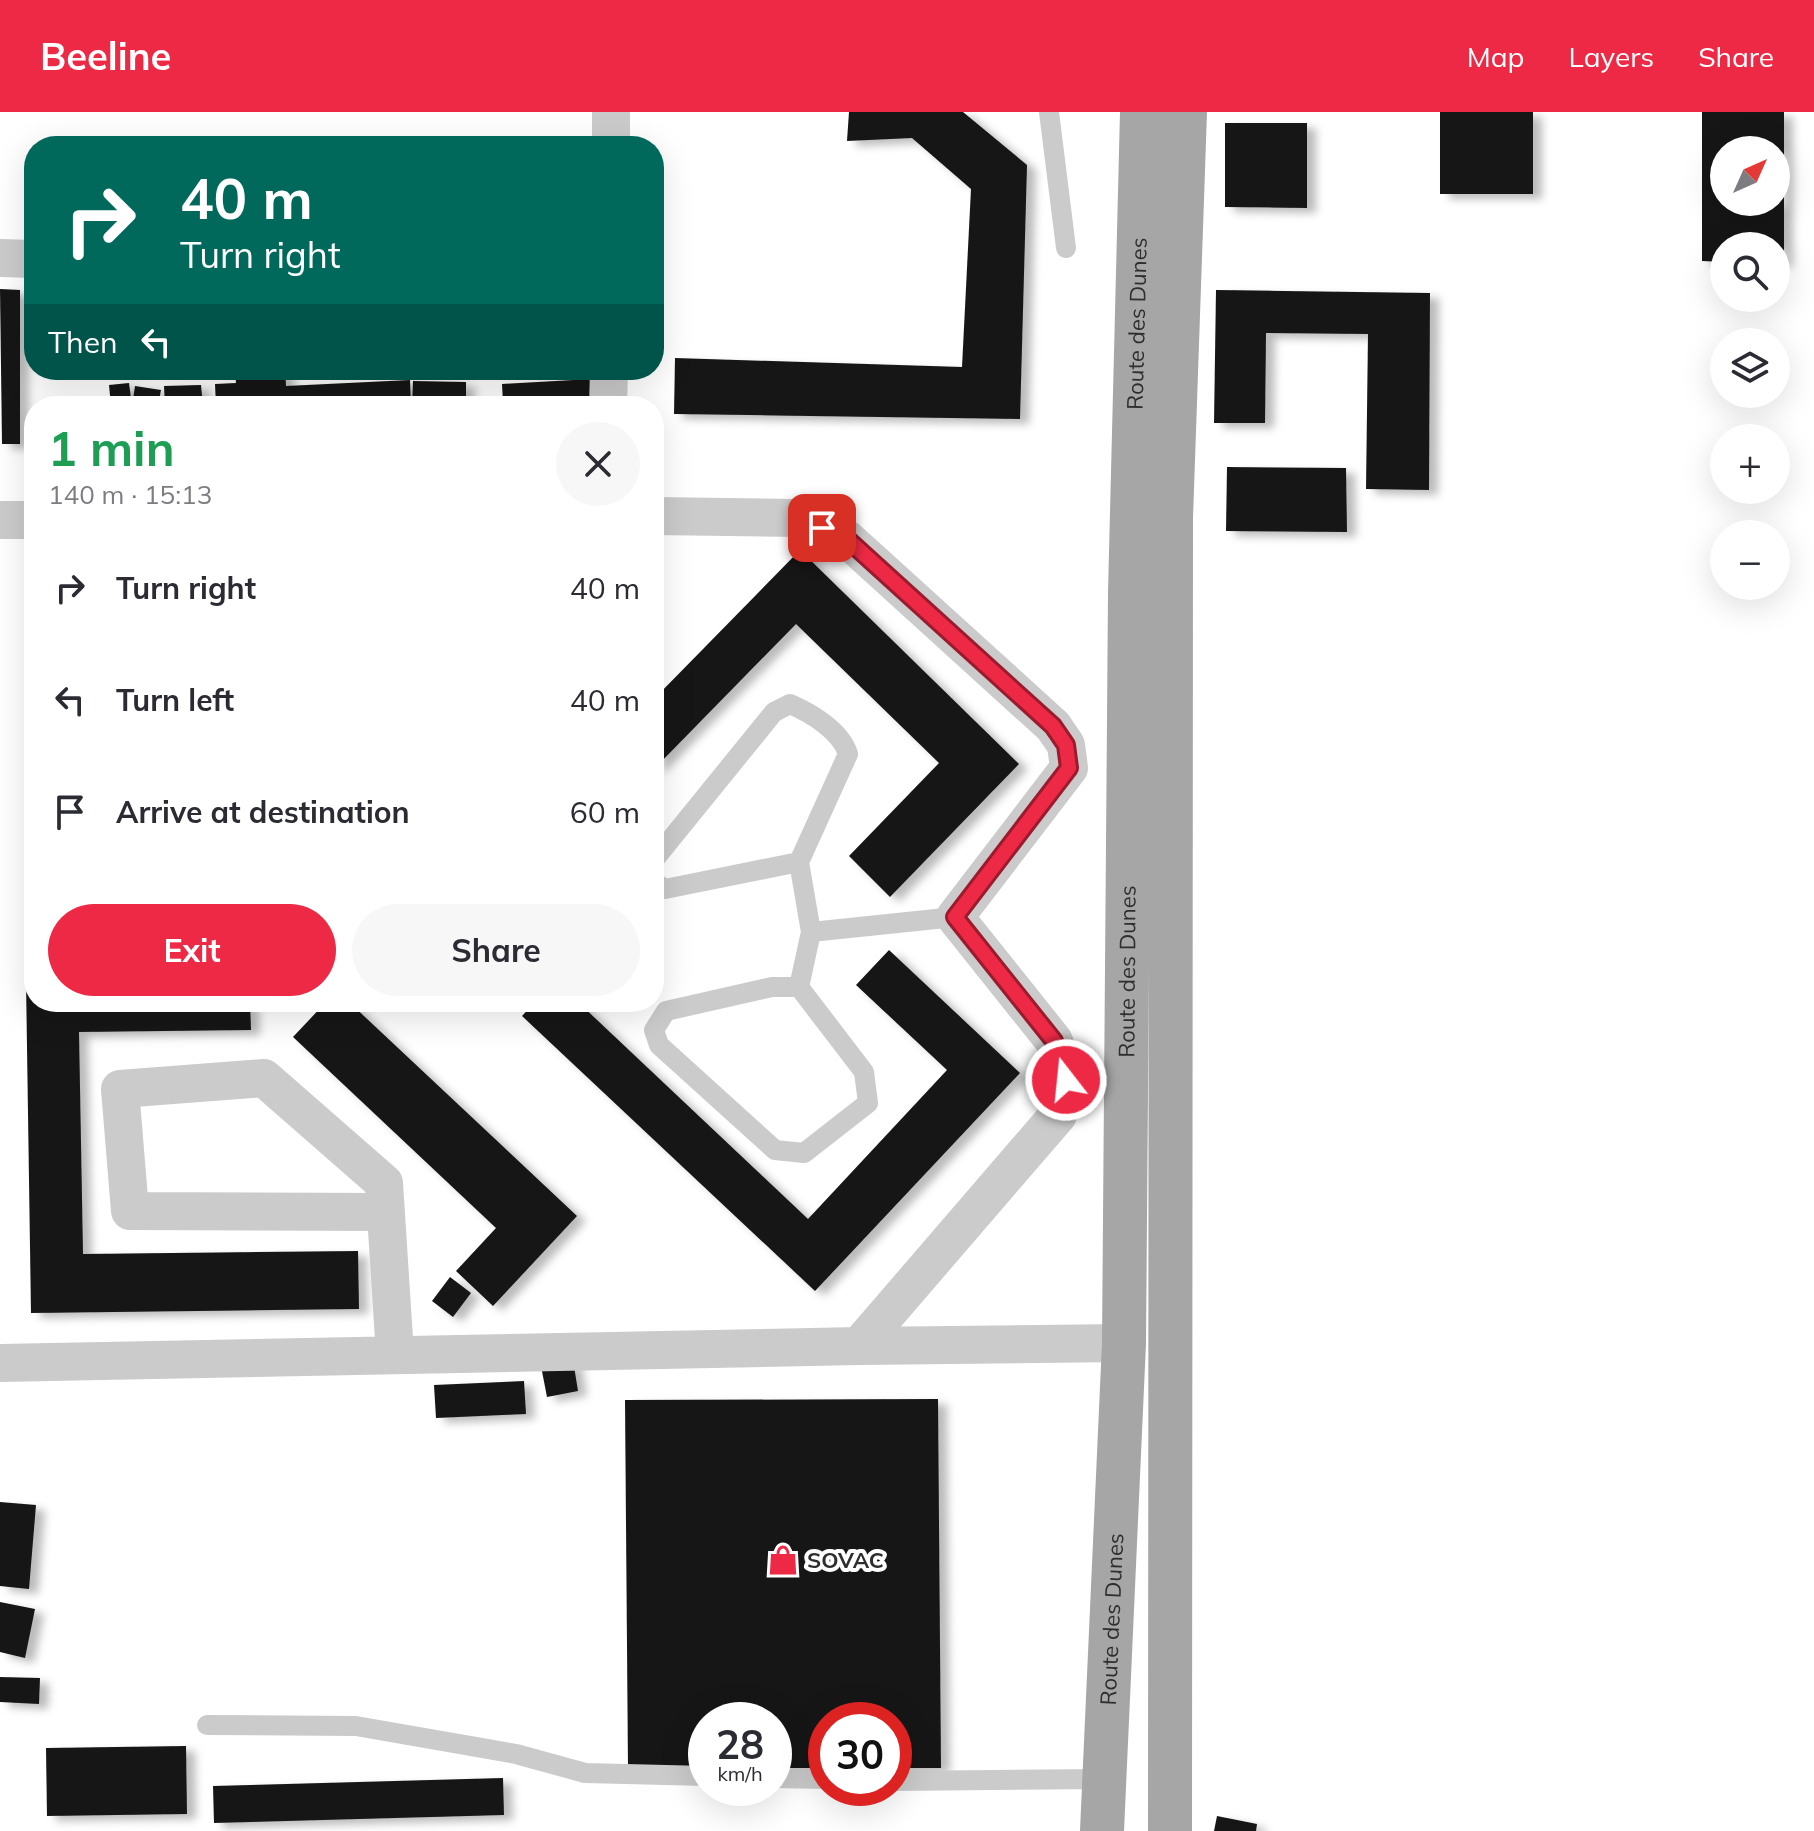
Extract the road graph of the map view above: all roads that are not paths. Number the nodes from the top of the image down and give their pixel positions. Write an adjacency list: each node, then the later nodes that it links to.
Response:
1 (611, 112): 5 (street)
2 (1049, 112): 6 (lane)
3 (1142, 112): 19 (main road, Route des Dunes)
4 (1185, 112): 28 (main road, Route des Dunes)
5 (611, 136)
6 (1066, 248)
7 (0, 258): 8 (street)
8 (24, 259)
9 (664, 516): 15 (street)
10 (0, 520): 11 (street)
11 (24, 520)
12 (664, 848): 13 (lane)
13 (799, 862): 14 (lane); 16 (lane)
14 (664, 888)
15 (955, 917): 16 (lane); 20 (street)
16 (811, 932): 17 (lane)
17 (799, 987): 17 (lane)
18 (386, 1212): 18 (street); 21 (street)
19 (1124, 1343): 20 (street); 25 (main road, Route des Dunes)
20 (859, 1346): 21 (street)
21 (395, 1355): 22 (street)
22 (0, 1363)
23 (207, 1725): 24 (lane)
24 (688, 1776)
25 (1103, 1779): 26 (lane); 27 (main road, Route des Dunes)
26 (912, 1781)
27 (1102, 1831)
28 (1170, 1831)

